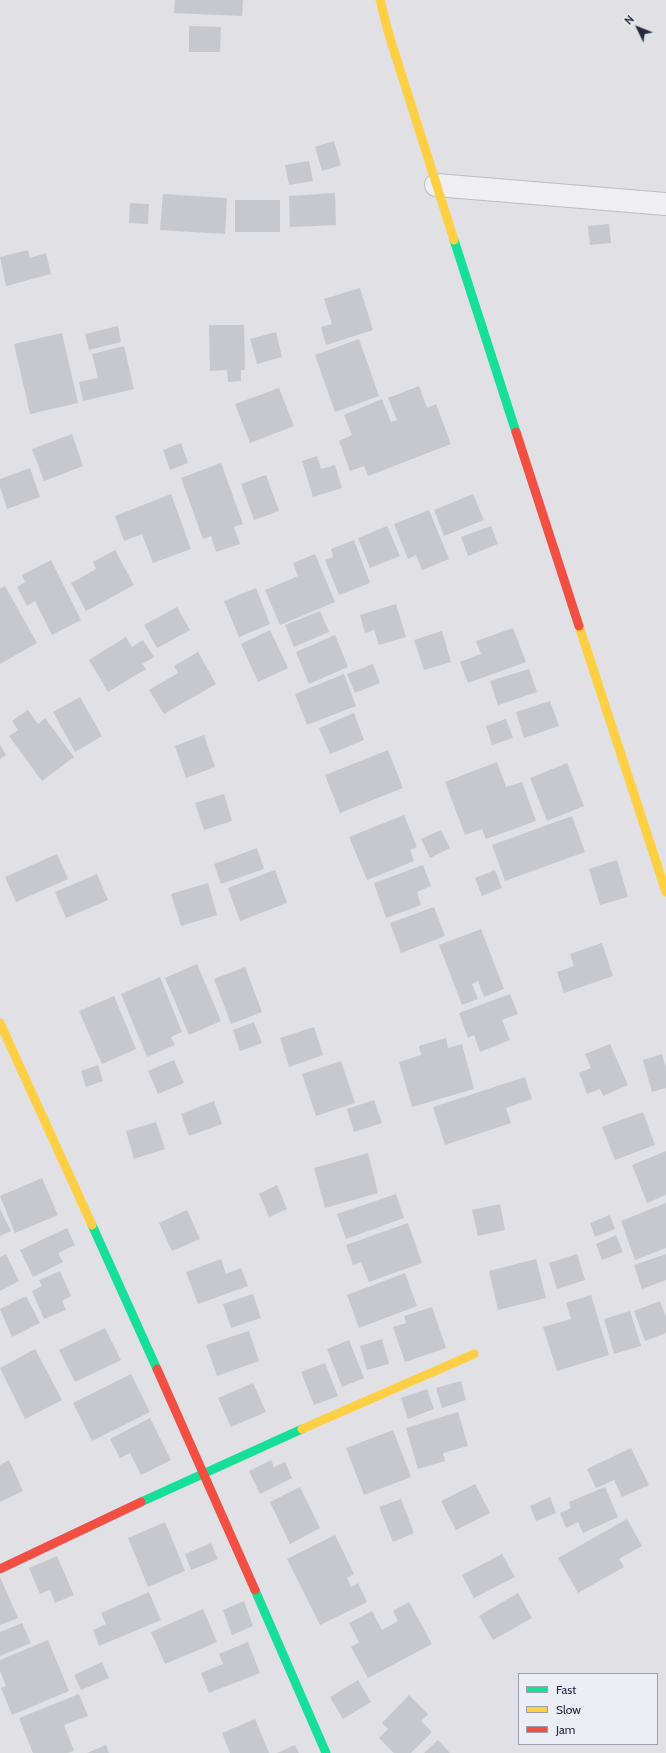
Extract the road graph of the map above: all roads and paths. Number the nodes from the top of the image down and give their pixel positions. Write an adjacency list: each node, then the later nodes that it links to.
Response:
1 (380, 0): 2 (main road)
2 (436, 185): 3 (street); 4 (main road)
3 (666, 204)
4 (666, 892)
5 (0, 1023): 6 (main road)
6 (5, 1048): 8 (main road)
7 (474, 1354): 8 (main road)
8 (204, 1472): 9 (main road); 10 (main road)
9 (0, 1569)
10 (326, 1753)

